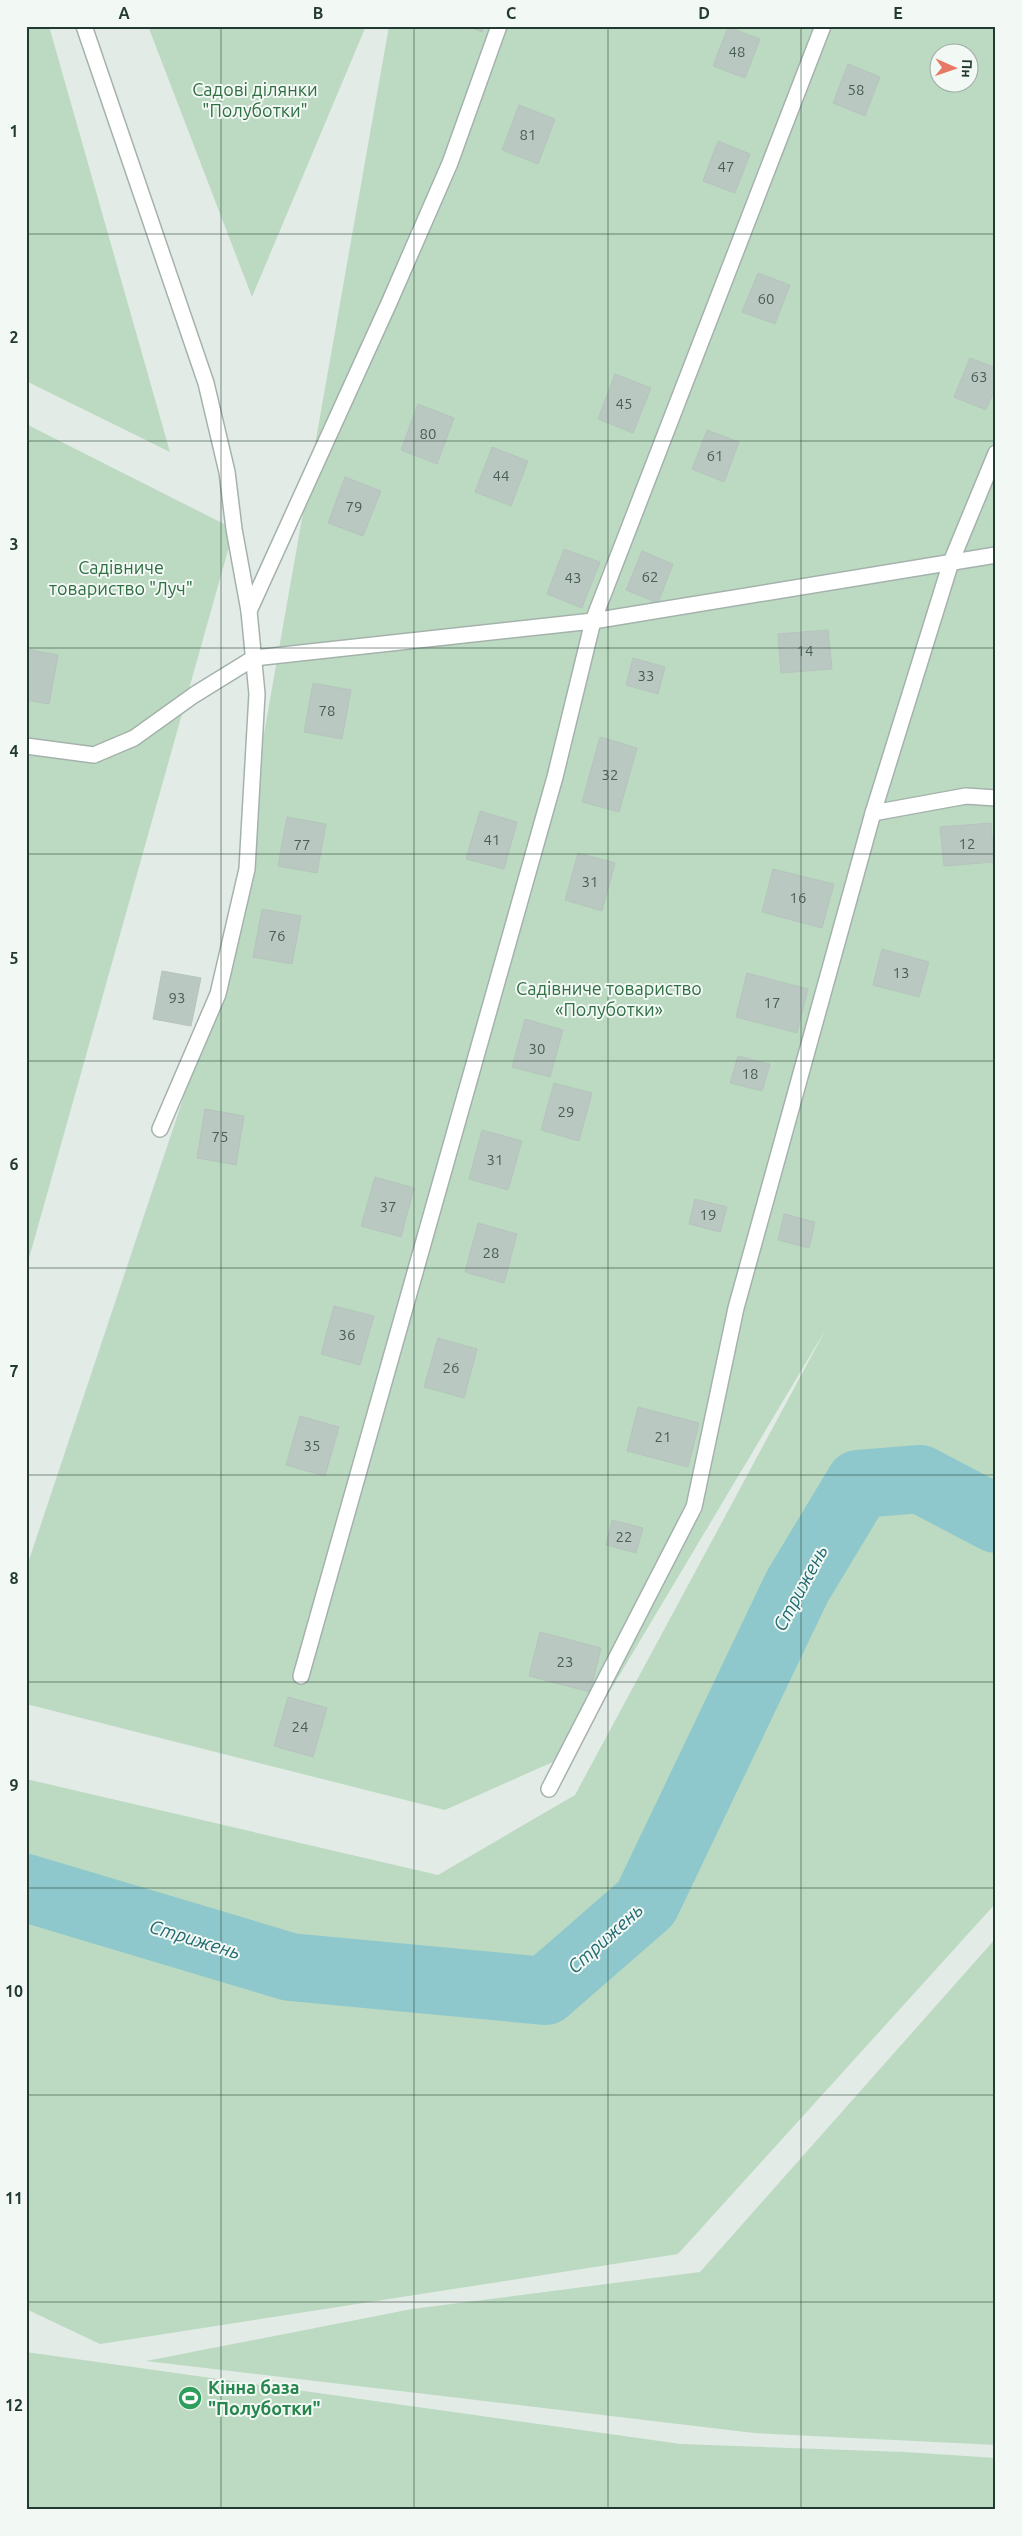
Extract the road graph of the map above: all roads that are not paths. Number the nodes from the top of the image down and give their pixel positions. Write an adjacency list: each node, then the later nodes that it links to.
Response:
1 (84, 26): 7 (street)
2 (499, 26): 7 (street)
3 (823, 26): 8 (street)
4 (996, 453): 6 (street)
5 (996, 555): 6 (street)
6 (951, 562): 8 (street); 12 (street)
7 (249, 611): 9 (street)
8 (592, 621): 9 (street); 14 (street)
9 (254, 658): 10 (street); 13 (street)
10 (26, 746)
11 (996, 798): 12 (street)
12 (874, 813): 15 (street)
13 (160, 1130)
14 (301, 1676)
15 (549, 1789)

